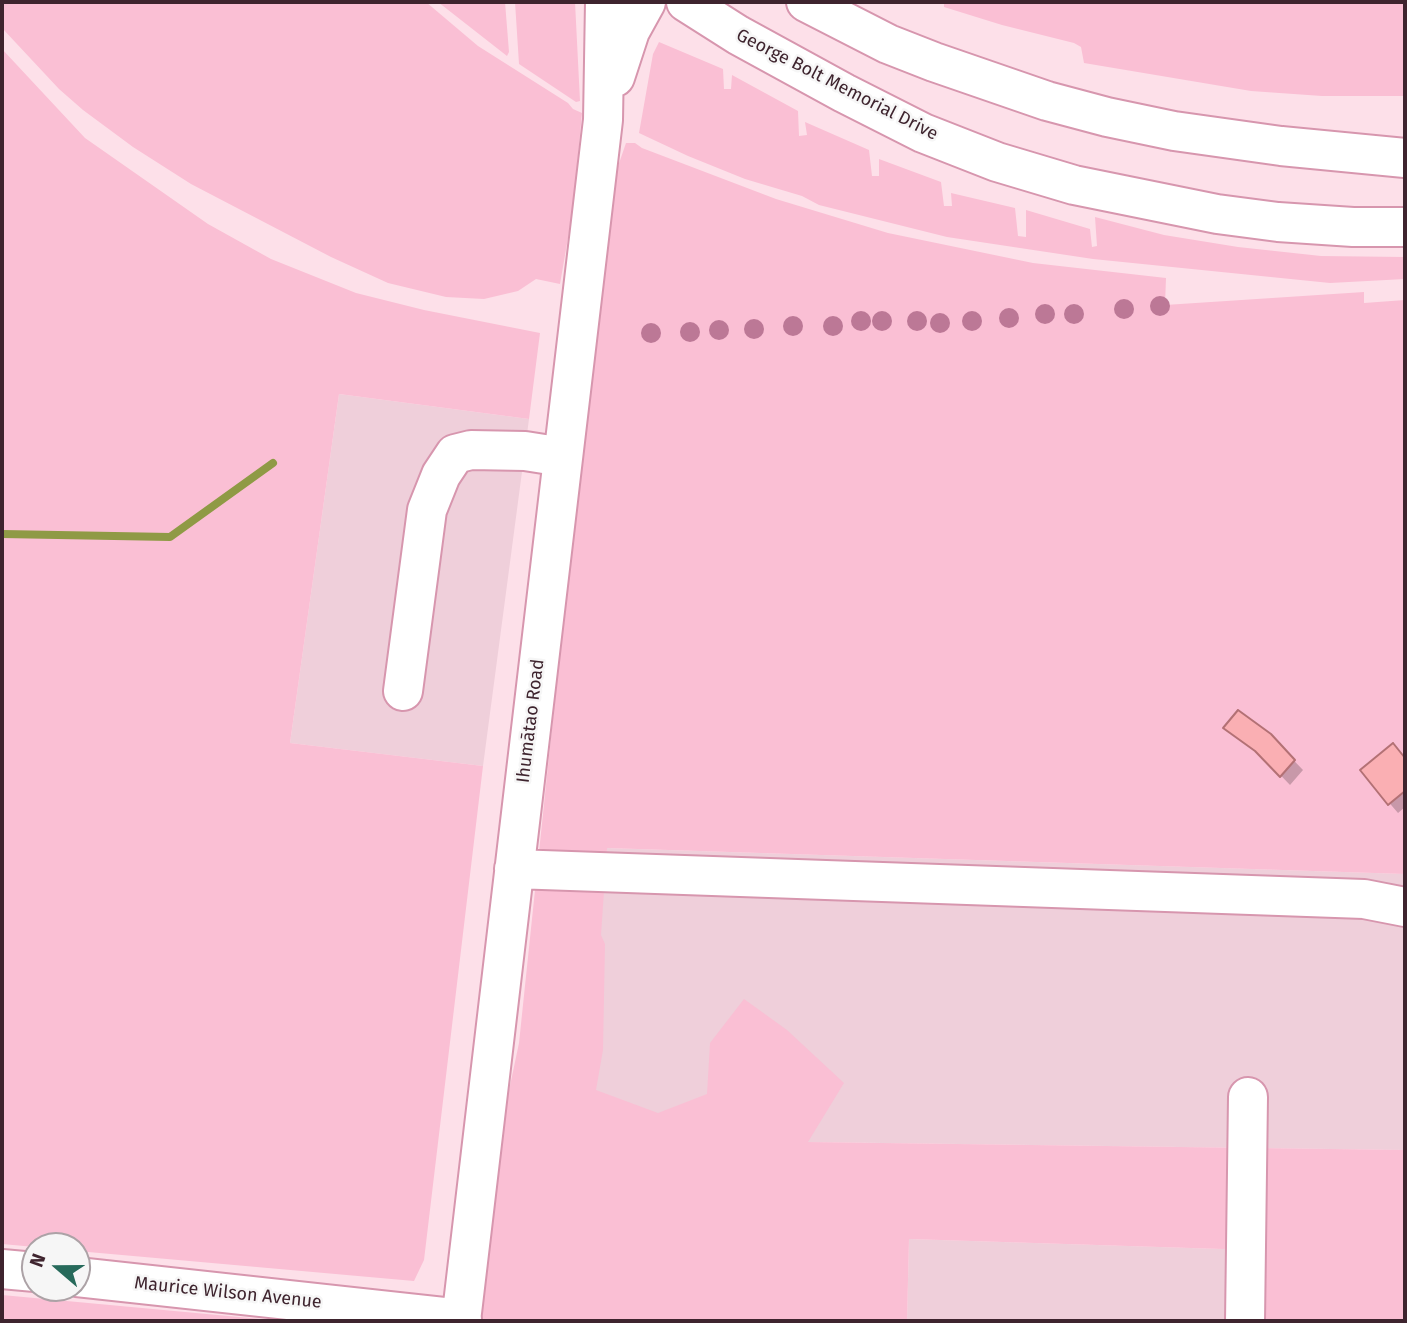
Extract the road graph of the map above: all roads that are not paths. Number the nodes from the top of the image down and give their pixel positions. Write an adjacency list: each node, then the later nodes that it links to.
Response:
1 (605, 2): 5 (street, Ihumātao Road)
2 (646, 2): 5 (street, Ihumātao Road)
3 (686, 2): 7 (street, George Bolt Memorial Drive)
4 (806, 2): 6 (street)
5 (603, 120): 8 (street, Ihumātao Road)
6 (1405, 158)
7 (1405, 228)
8 (563, 457): 9 (street); 10 (street, Ihumātao Road)
9 (403, 691)
10 (514, 869): 11 (street); 16 (street, Ihumātao Road)
11 (1405, 907)
12 (1248, 1097): 17 (street)
13 (2, 1269): 14 (street)
14 (21, 1271)
15 (91, 1279): 16 (street, Maurice Wilson Avenue)
16 (462, 1320)
17 (1245, 1321)

